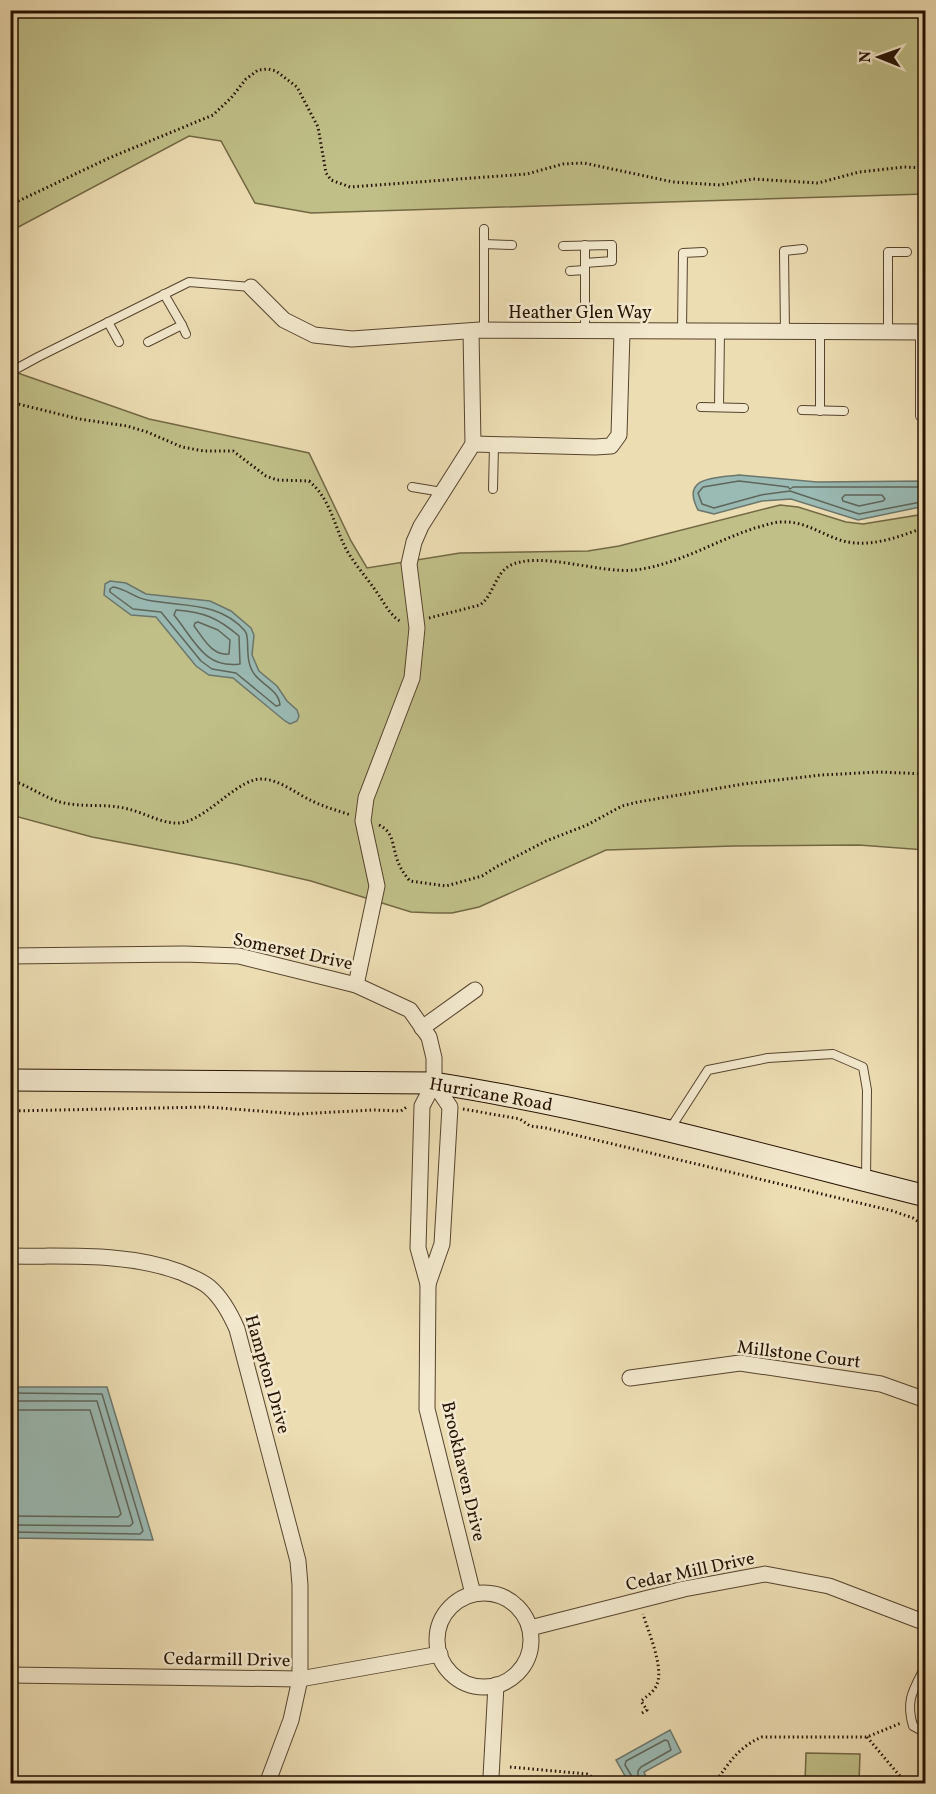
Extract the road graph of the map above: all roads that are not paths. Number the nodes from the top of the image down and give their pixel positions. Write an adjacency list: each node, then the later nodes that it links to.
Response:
1 (484, 229): 2 (lane)
2 (484, 244): 3 (lane); 15 (lane)
3 (512, 245)
4 (585, 245): 5 (lane); 9 (lane); 9 (lane)
5 (563, 246)
6 (803, 249): 20 (lane)
7 (704, 252): 17 (lane)
8 (907, 252): 22 (lane)
9 (585, 266): 10 (lane); 16 (lane)
10 (570, 271)
11 (251, 287): 12 (lane); 15 (street, Heather Glen Way)
12 (164, 294): 13 (lane); 14 (lane)
13 (108, 322): 25 (lane); 27 (lane)
14 (182, 325): 24 (lane); 26 (lane)
15 (477, 331): 16 (street, Heather Glen Way); 35 (street)
16 (585, 331): 18 (street, Heather Glen Way)
17 (682, 331): 18 (street, Heather Glen Way); 19 (street, Heather Glen Way)
18 (622, 332): 36 (street)
19 (720, 332): 20 (street, Heather Glen Way); 29 (lane)
20 (785, 332): 21 (street, Heather Glen Way)
21 (820, 332): 22 (street, Heather Glen Way); 32 (lane)
22 (888, 332): 23 (street, Heather Glen Way)
23 (923, 332): 34 (lane)
24 (186, 334)
25 (119, 342)
26 (148, 342)
27 (10, 377)
28 (701, 407): 29 (lane)
29 (719, 407): 30 (lane)
30 (744, 408)
31 (801, 410): 32 (lane)
32 (820, 411): 33 (lane)
33 (844, 411)
34 (920, 416)
35 (472, 444): 36 (street); 39 (street)
36 (494, 445): 38 (lane)
37 (412, 487): 39 (lane)
38 (493, 489)
39 (442, 492): 41 (street)
40 (10, 956): 41 (street, Somerset Drive)
41 (356, 985): 43 (street, Somerset Drive)
42 (475, 990): 43 (street)
43 (422, 1028): 45 (street, Somerset Drive)
44 (10, 1080): 45 (street, Hurricane Road)
45 (434, 1083): 46 (street, Hurricane Road); 50 (street, Brookhaven Drive); 50 (street, Brookhaven Drive)
46 (669, 1131): 47 (street, Hurricane Road); 47 (lane)
47 (866, 1181): 48 (street, Hurricane Road)
48 (926, 1196)
49 (10, 1256): 59 (street, Hampton Drive)
50 (428, 1284): 53 (street, Brookhaven Drive)
51 (630, 1378): 52 (street, Millstone Court)
52 (926, 1400)
53 (473, 1594): 55 (street); 56 (street)
54 (926, 1623): 55 (street, Cedar Mill Drive)
55 (530, 1628): 60 (street)
56 (440, 1654): 59 (street, Cedarmill Drive); 60 (street)
57 (926, 1665): 61 (lane)
58 (10, 1675): 59 (street, Cedarmill Drive)
59 (300, 1679): 62 (street, Hampton Drive)
60 (496, 1685): 63 (street)
61 (926, 1733)
62 (267, 1784)
63 (488, 1784)

